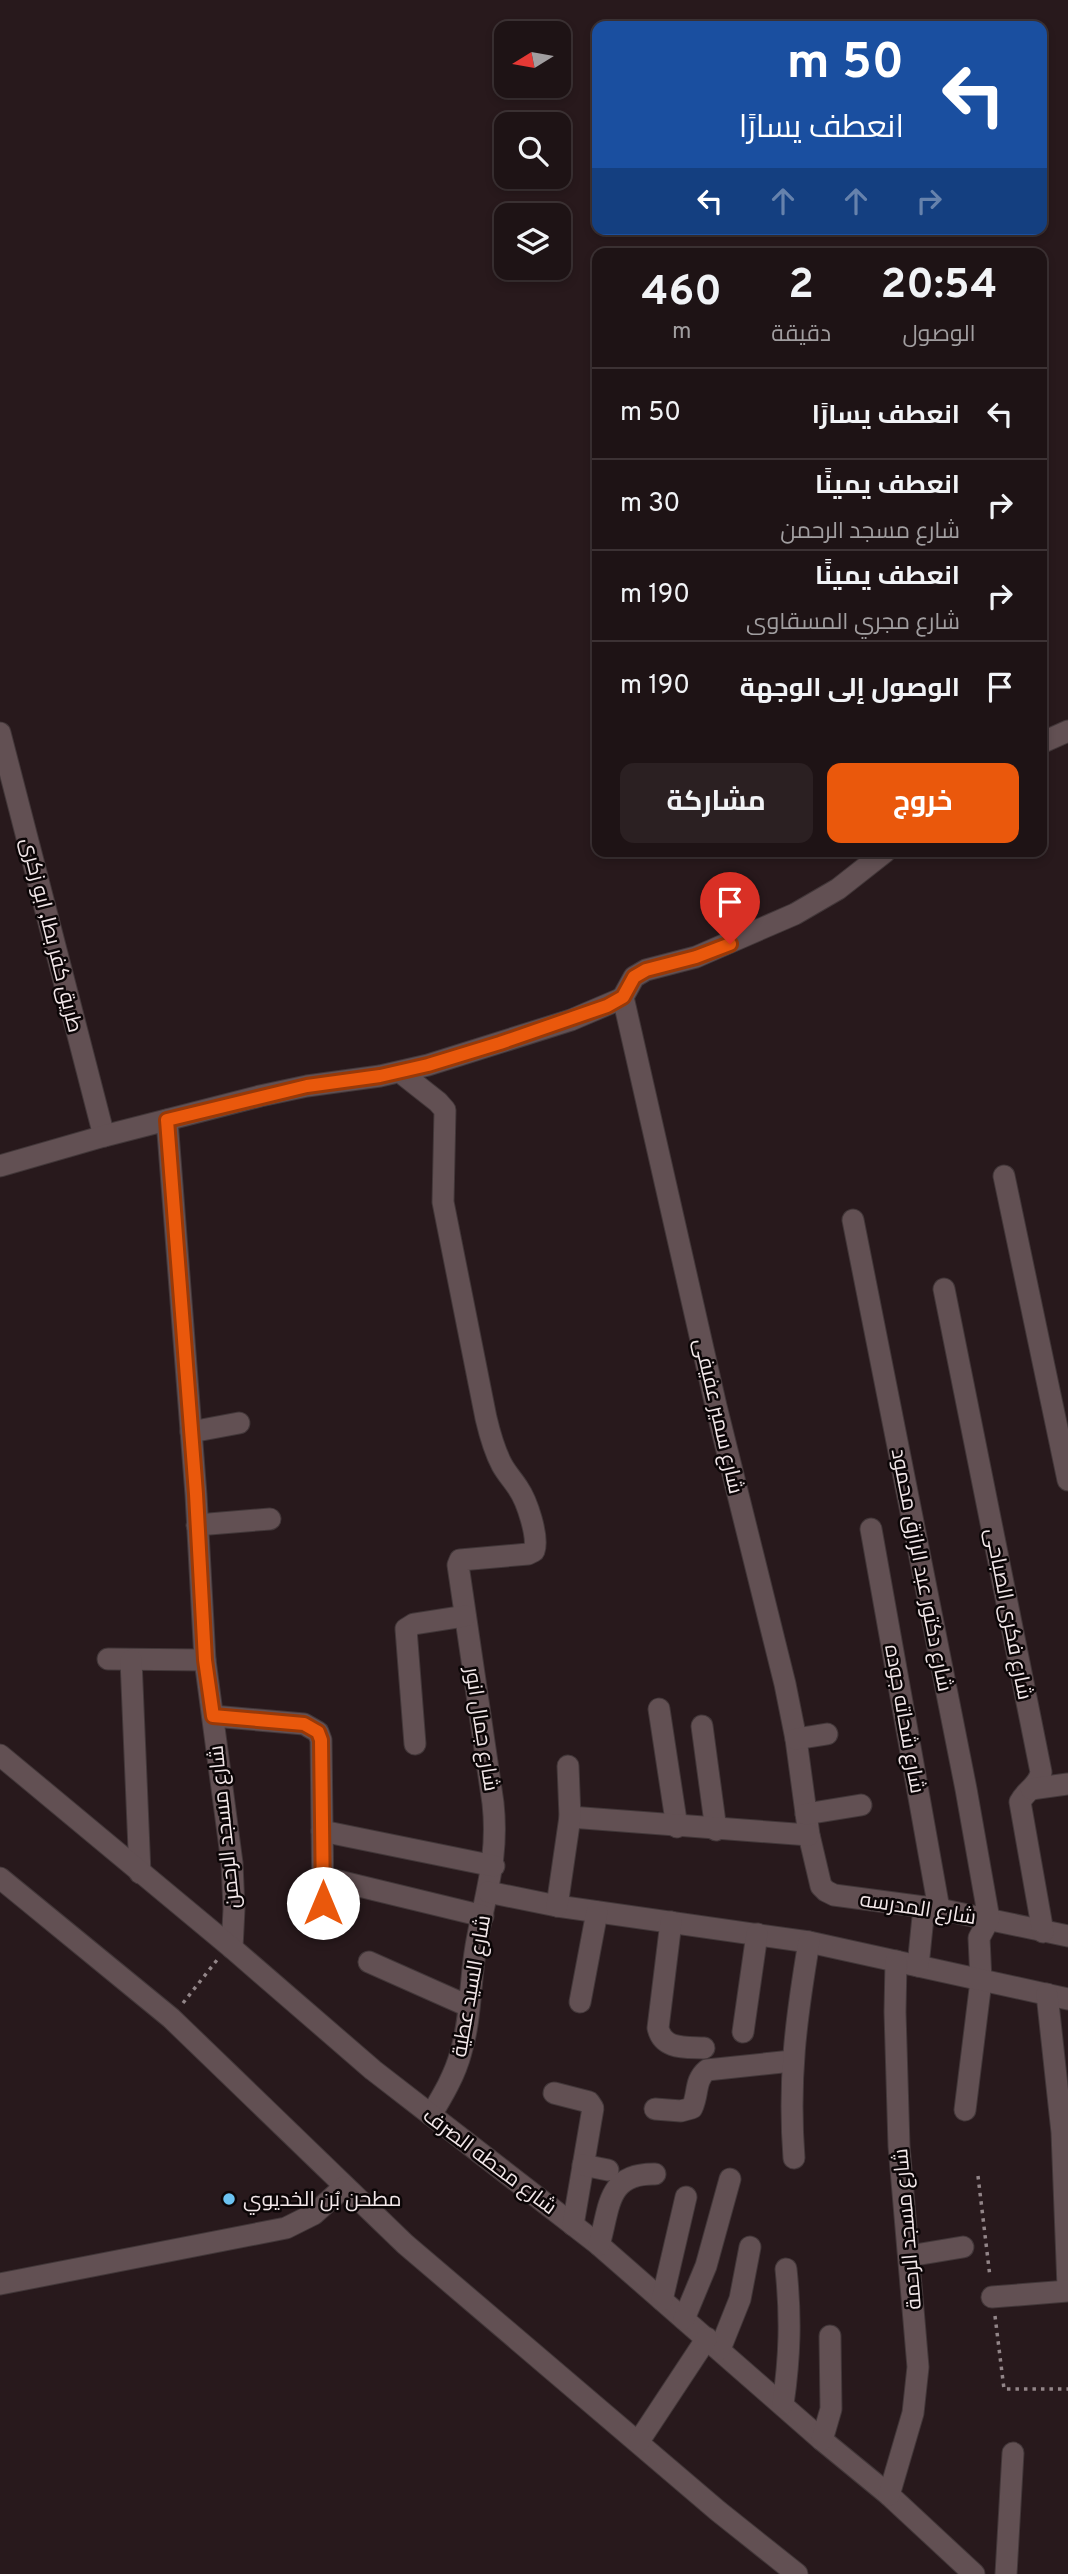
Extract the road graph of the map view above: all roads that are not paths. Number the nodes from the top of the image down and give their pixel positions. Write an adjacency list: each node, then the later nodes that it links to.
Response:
1 (1068, 731): 3 (street)
2 (0, 733): 8 (street, طريق كفر بطا, ابو زكرى)
3 (1047, 740)
4 (879, 857): 5 (street)
5 (623, 997): 6 (street); 27 (street, شارع سمير عفيفى)
6 (400, 1072): 7 (street); 19 (street, شارع جمال انور)
7 (167, 1120): 8 (street); 14 (street, شارع مسجد الرحمن)
8 (104, 1136): 9 (street)
9 (0, 1166)
10 (1004, 1176): 15 (street)
11 (853, 1220): 49 (street, شارع دكتور عبد الرازق محمود)
12 (944, 1289): 32 (street, شارع فكرى الصباحى)
13 (239, 1423): 14 (street)
14 (191, 1432): 17 (street, شارع مسجد الرحمن)
15 (1068, 1480)
16 (270, 1519): 17 (street)
17 (197, 1525): 22 (street, شارع مسجد الرحمن)
18 (871, 1529): 46 (street, شارع شحاته جوده)
19 (465, 1616): 28 (street); 39 (street, شارع جمال انور)
20 (108, 1659): 21 (street)
21 (131, 1660): 22 (street); 40 (street)
22 (205, 1660): 24 (street, شارع مسجد الرحمن)
23 (659, 1709): 36 (street)
24 (213, 1716): 38 (street); 55 (street, شارع مسجد الرحمن)
25 (702, 1726): 37 (street)
26 (827, 1734): 27 (street)
27 (796, 1739): 35 (street, شارع سمير عفيفى)
28 (415, 1744)
29 (0, 1755): 40 (street, شارع محطه الصرف)
30 (568, 1766): 34 (street)
31 (1068, 1784): 32 (street)
32 (1031, 1789): 51 (street, شارع فكرى الصباحى)
33 (861, 1805): 35 (street)
34 (570, 1818): 36 (street); 45 (street)
35 (807, 1825): 37 (street); 46 (street, شارع المدرسه)
36 (677, 1827): 37 (street)
37 (716, 1830)
38 (322, 1831): 39 (street); 41 (street)
39 (494, 1866): 43 (street, شارع جمال انور)
40 (140, 1873): 55 (street, شارع محطه الصرف)
41 (322, 1877): 44 (street); 48 (street)
42 (0, 1878): 75 (street)
43 (488, 1892): 45 (street); 48 (street, شارع السيد عطية)
44 (323, 1903)
45 (557, 1906): 47 (street)
46 (932, 1908): 49 (street, شارع المدرسه); 58 (street, شارع شحاته جوده)
47 (597, 1912): 50 (street); 61 (street)
48 (483, 1916): 62 (street, شارع السيد عطية)
49 (989, 1919): 51 (street, شارع المدرسه); 59 (street)
50 (671, 1922): 52 (street); 64 (street)
51 (1043, 1932): 53 (street, شارع المدرسه)
52 (757, 1934): 54 (street); 63 (street)
53 (1068, 1936)
54 (809, 1942): 56 (street); 65 (street)
55 (225, 1954): 69 (street, شارع محطه الصرف)
56 (896, 1961): 58 (street); 81 (street, شارع مسجد الرحمة)
57 (369, 1962): 62 (street)
58 (918, 1966): 59 (street)
59 (981, 1981): 60 (street); 68 (street)
60 (1058, 1996): 84 (street)
61 (580, 2002)
62 (468, 2006): 69 (street, شارع السيد عطية)
63 (743, 2032)
64 (704, 2049)
65 (792, 2061): 67 (street); 70 (street)
66 (554, 2093): 71 (street)
67 (656, 2109)
68 (965, 2110)
69 (431, 2115): 77 (street, شارع محطه الصرف)
70 (794, 2158)
71 (583, 2165): 72 (street); 77 (street)
72 (608, 2170)
73 (655, 2174): 78 (street)
74 (730, 2179): 87 (street)
75 (344, 2187): 83 (street); 92 (street)
76 (686, 2197): 86 (street)
77 (573, 2225): 78 (street, شارع محطه الصرف)
78 (599, 2245): 86 (street, شارع محطه الصرف)
79 (750, 2247): 89 (street)
80 (963, 2247): 81 (street)
81 (909, 2256): 94 (street, شارع مسجد الرحمة)
82 (786, 2269): 90 (street)
83 (0, 2284)
84 (1068, 2289): 85 (street)
85 (992, 2297)
86 (662, 2300): 87 (street, شارع محطه الصرف)
87 (684, 2319): 89 (street, شارع محطه الصرف)
88 (830, 2336): 91 (street)
89 (713, 2344): 90 (street, شارع محطه الصرف); 92 (street)
90 (783, 2404): 91 (street, شارع محطه الصرف)
91 (822, 2440): 94 (street, شارع محطه الصرف)
92 (639, 2441): 95 (street)
93 (1013, 2453): 97 (street)
94 (889, 2495): 96 (street, شارع محطه الصرف)
95 (797, 2574)
96 (974, 2574)
97 (1006, 2574)

